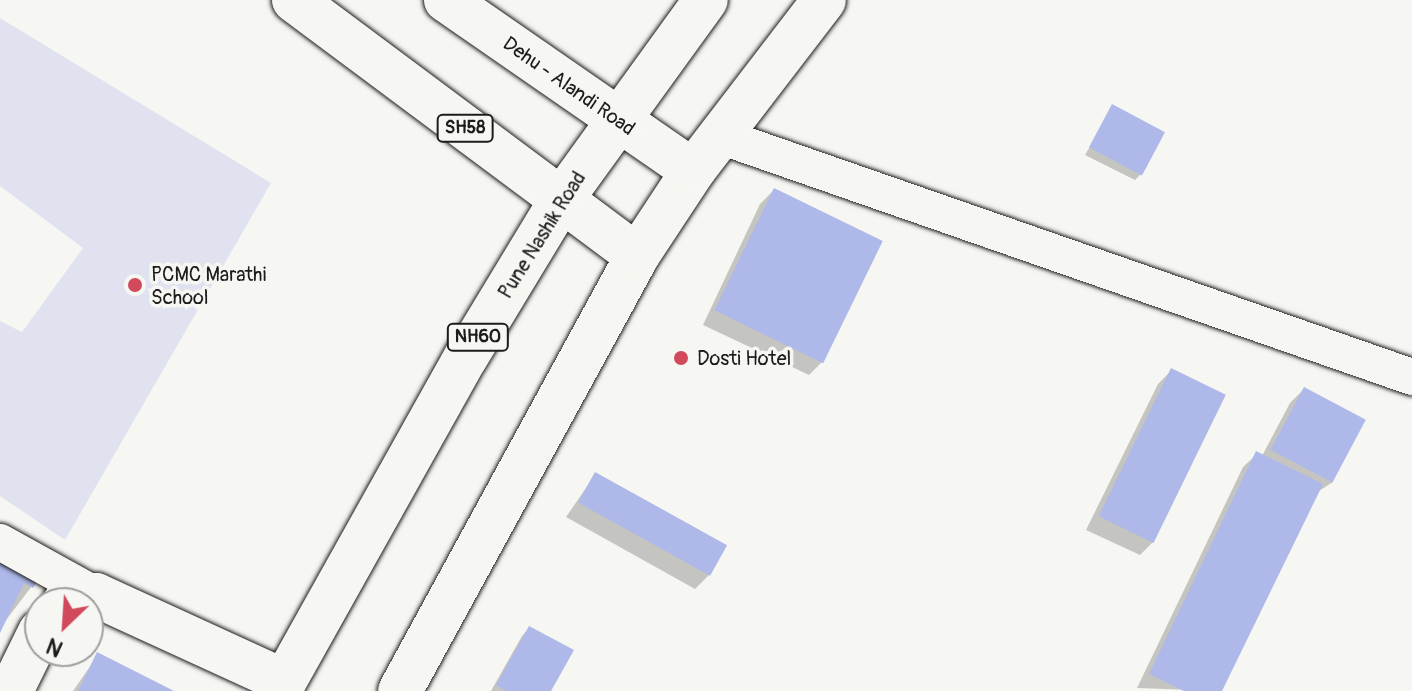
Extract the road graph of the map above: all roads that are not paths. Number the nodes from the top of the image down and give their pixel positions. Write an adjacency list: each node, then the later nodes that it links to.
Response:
1 (294, 0): 8 (main road, SH58)
2 (446, 0): 5 (main road, Dehu - Alandi Road)
3 (706, 0): 5 (main road, Pune Nashik Road / NH60)
4 (824, 0): 6 (main road)
5 (618, 121): 7 (main road, Dehu - Alandi Road); 8 (main road, Pune Nashik Road / NH60)
6 (720, 136): 7 (main road); 10 (lane)
7 (693, 171): 9 (main road)
8 (561, 200): 9 (main road, SH58); 15 (main road, Pune Nashik Road / NH60)
9 (637, 256): 17 (main road)
10 (1412, 377)
11 (0, 542): 12 (lane)
12 (63, 587)
13 (104, 609): 15 (main road)
14 (24, 665): 16 (main road)
15 (281, 686)
16 (11, 691)
17 (400, 691)

